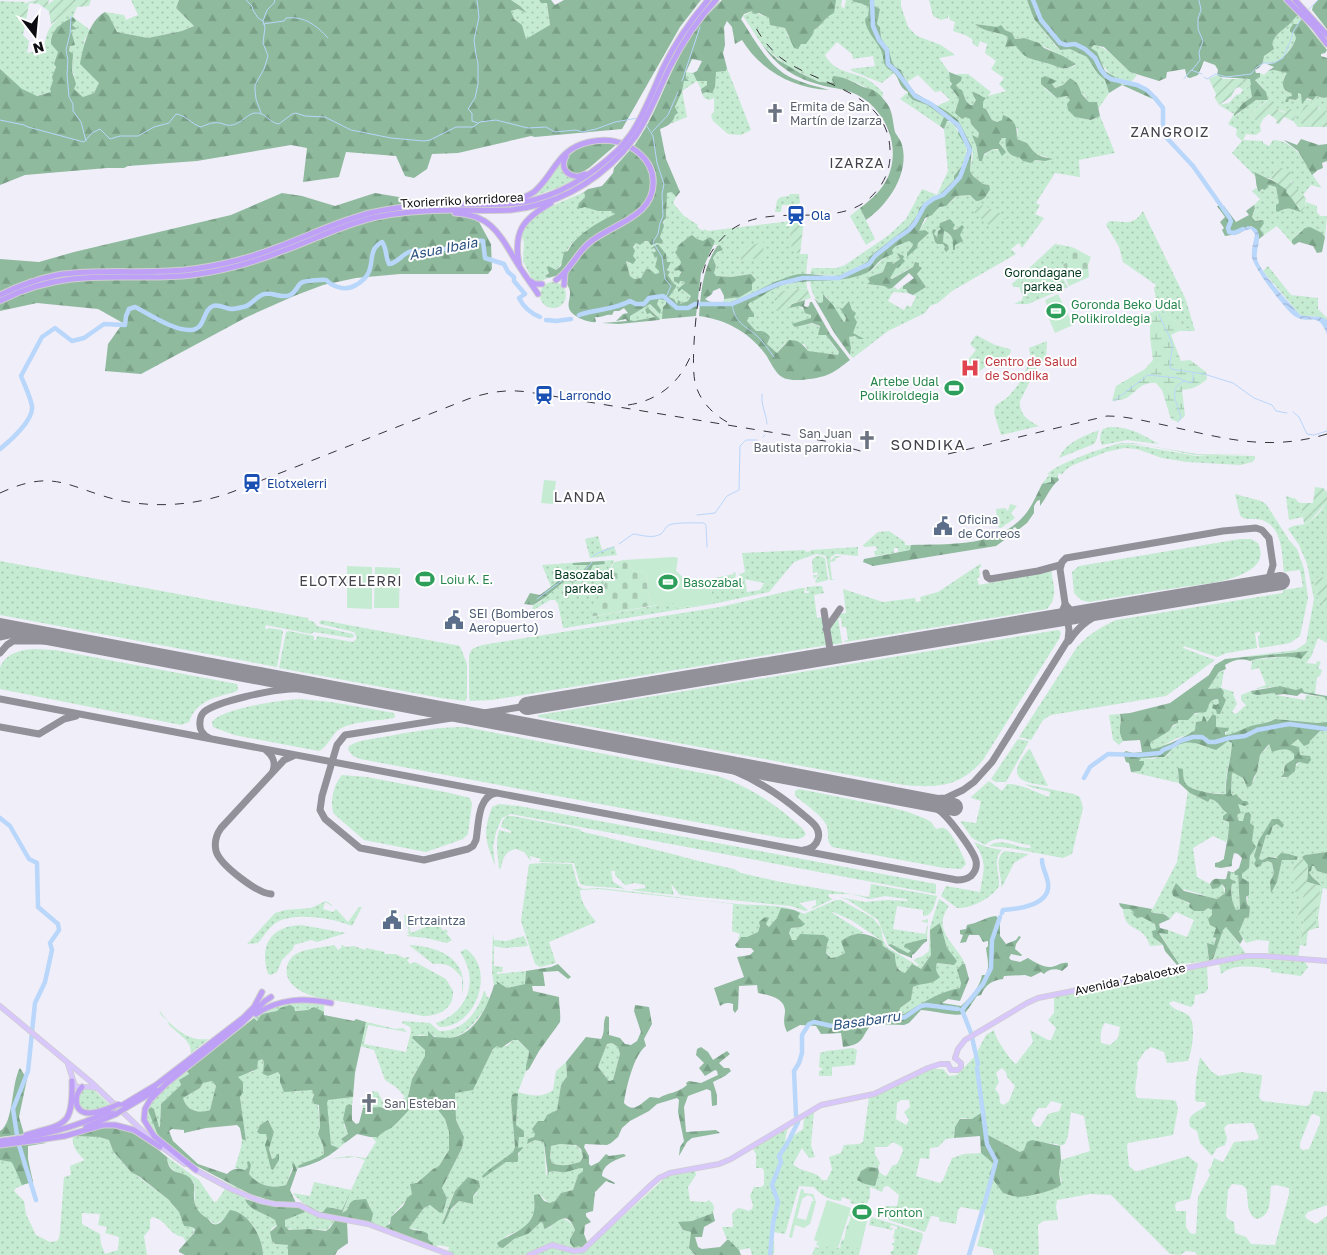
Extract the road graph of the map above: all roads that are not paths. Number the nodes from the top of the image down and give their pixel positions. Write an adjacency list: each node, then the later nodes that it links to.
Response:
1 (708, 0): 7 (highway, Txorierriko korridorea)
2 (716, 0): 7 (highway, Txorierriko korridorea)
3 (1287, 0): 6 (highway)
4 (1296, 0): 5 (highway)
5 (1327, 35)
6 (1327, 44)
7 (653, 98): 8 (highway, Txorierriko korridorea, bridge)
8 (621, 150): 10 (highway, Txorierriko korridorea); 11 (highway, Txorierriko korridorea)
9 (569, 151): 10 (highway); 12 (highway); 15 (highway)
10 (597, 168): 12 (highway, Txorierriko korridorea)
11 (564, 195): 13 (highway, Txorierriko korridorea); 14 (highway)
12 (498, 204): 21 (highway, Txorierriko korridorea)
13 (434, 211): 14 (highway); 22 (highway, Txorierriko korridorea)
14 (519, 266): 16 (highway)
15 (565, 272): 17 (highway); 19 (highway)
16 (523, 273): 18 (highway); 20 (highway)
17 (556, 280)
18 (542, 284)
19 (564, 285)
20 (538, 294)
21 (0, 295)
22 (0, 301)
23 (1327, 962): 29 (main road, Avenida Zabaloetxe)
24 (262, 992): 34 (highway)
25 (272, 998): 28 (highway)
26 (331, 1003): 28 (highway)
27 (0, 1006): 30 (main road)
28 (241, 1024): 34 (highway)
29 (955, 1058): 31 (main road); 31 (main road)
30 (68, 1063): 32 (main road); 33 (main road)
31 (948, 1064): 45 (main road)
32 (83, 1076): 33 (main road); 35 (main road); 36 (main road)
33 (73, 1080): 35 (main road); 39 (highway)
34 (166, 1081): 37 (highway); 37 (highway); 43 (highway)
35 (82, 1086): 36 (main road); 38 (highway)
36 (97, 1089): 42 (main road)
37 (122, 1107): 38 (highway, bridge)
38 (113, 1111): 39 (highway); 40 (highway)
39 (0, 1140)
40 (38, 1140): 41 (highway); 42 (highway)
41 (0, 1145)
42 (160, 1147): 43 (main road)
43 (196, 1170): 44 (main road)
44 (451, 1255)
45 (529, 1255)

